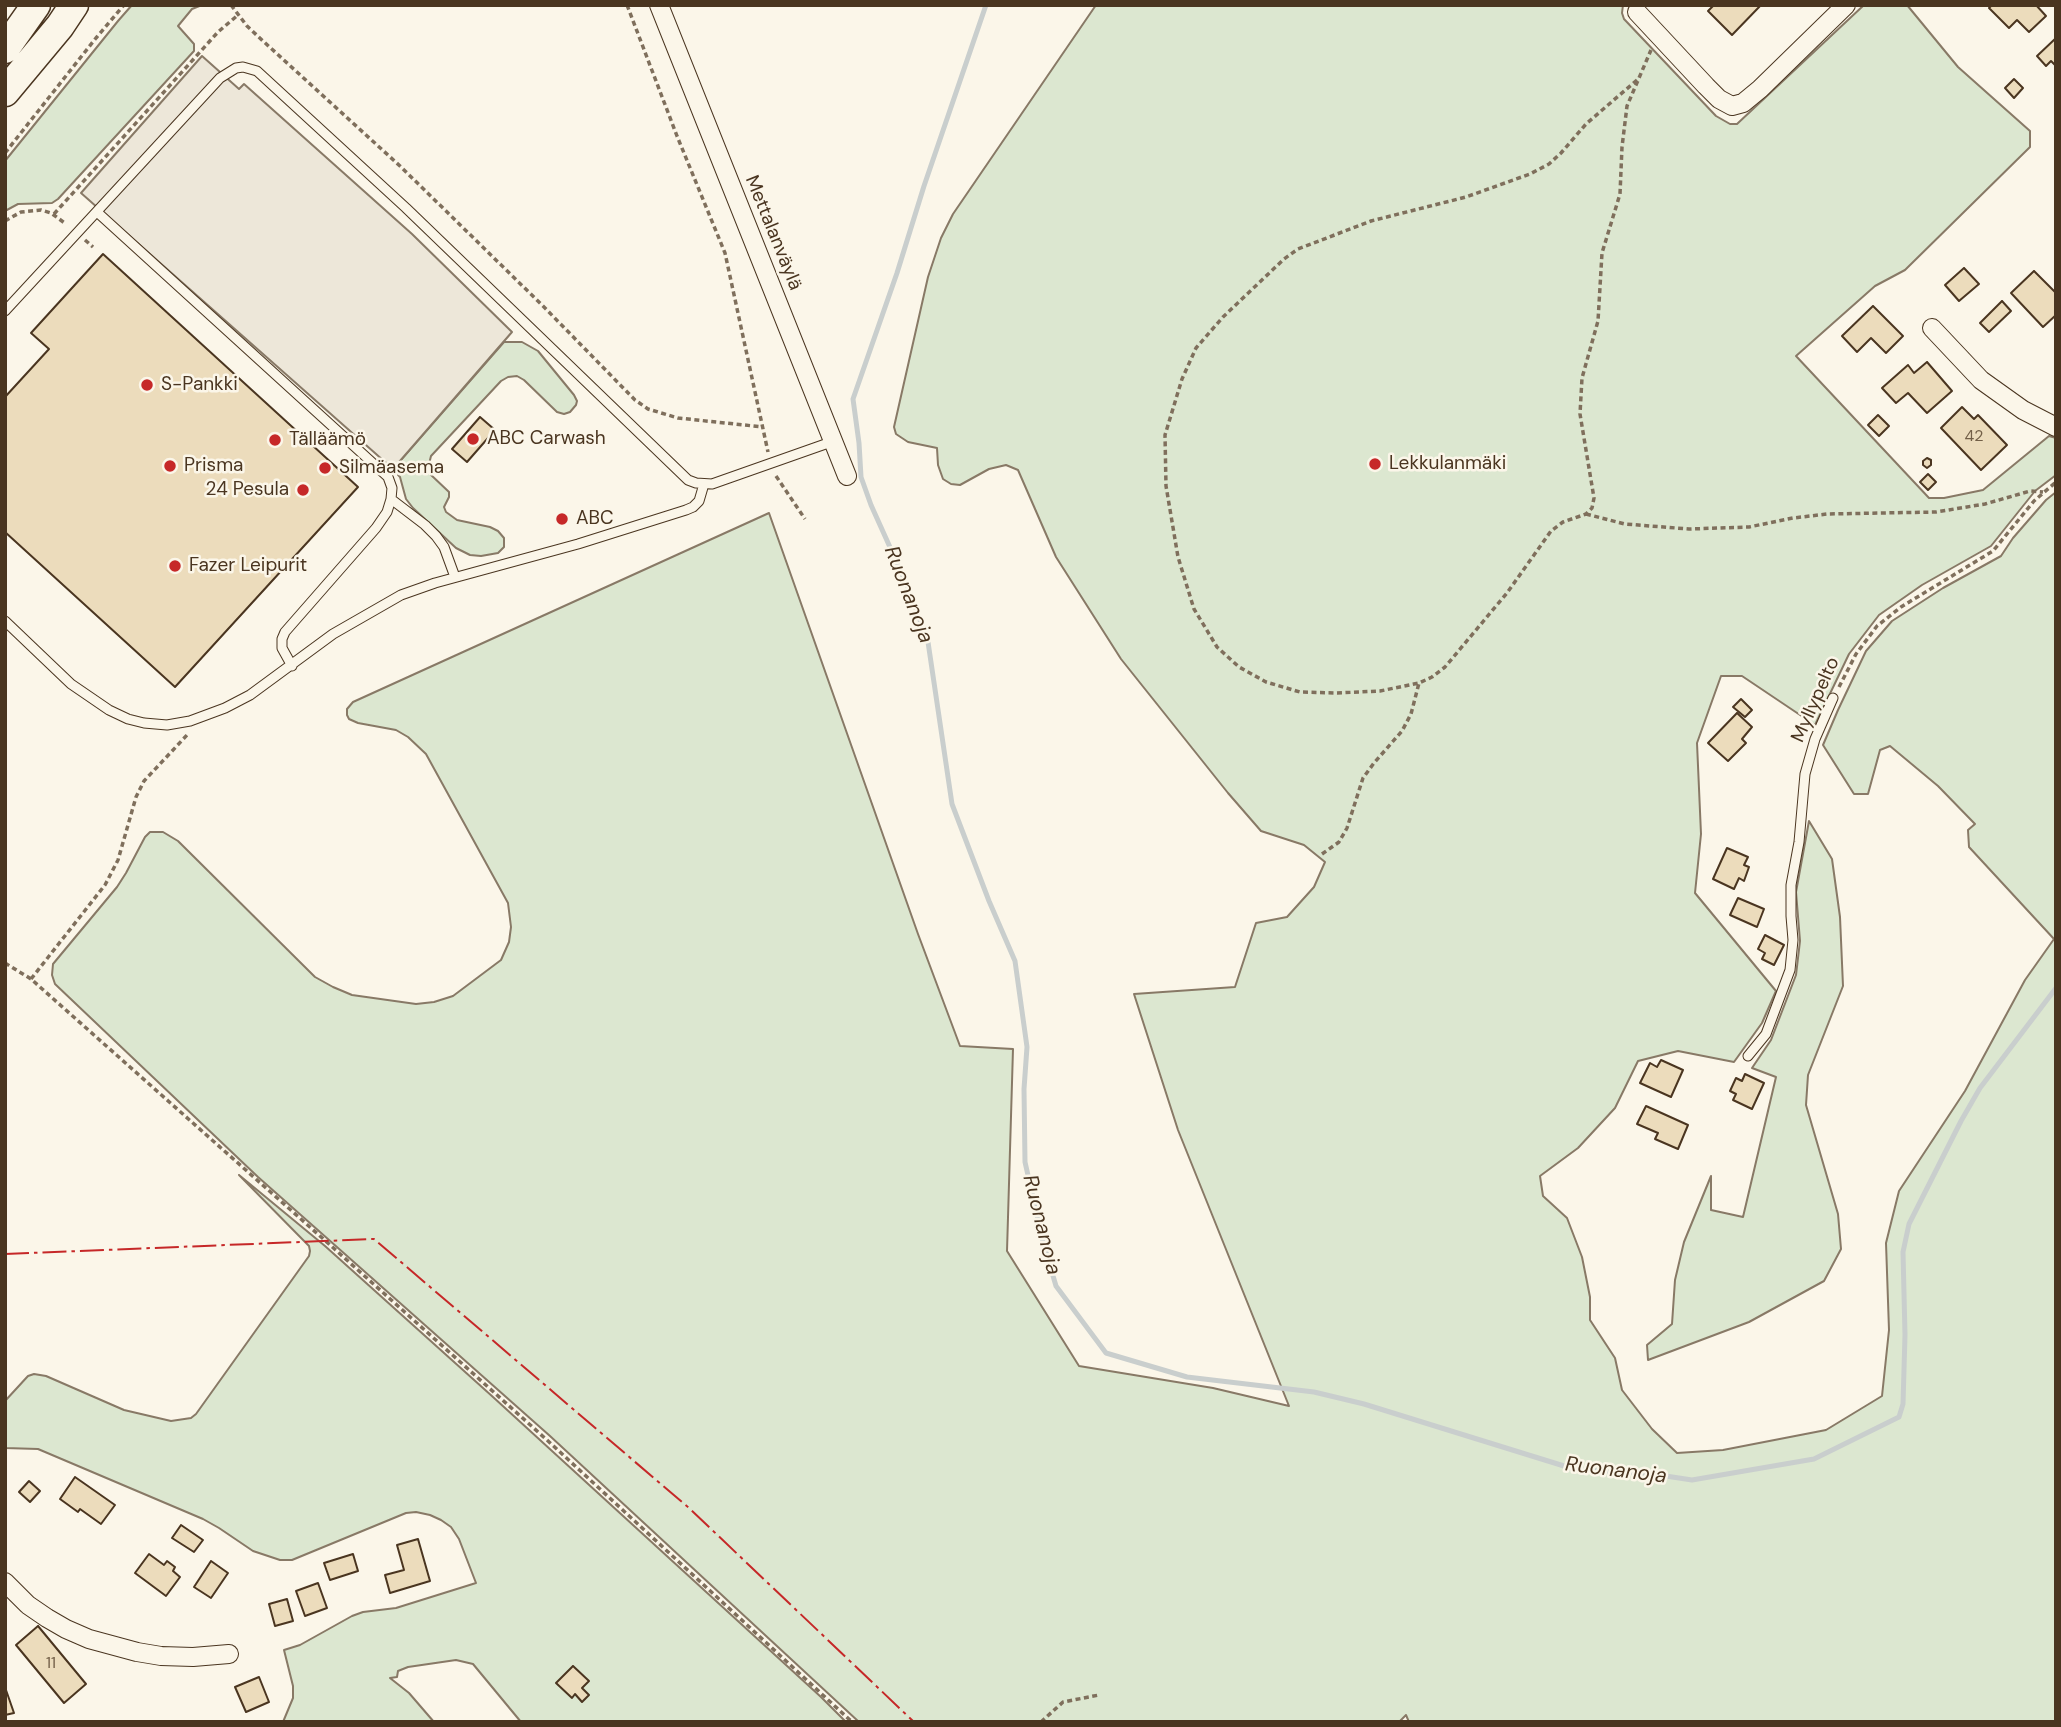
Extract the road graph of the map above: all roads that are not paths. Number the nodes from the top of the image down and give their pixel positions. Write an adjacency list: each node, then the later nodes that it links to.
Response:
1 (36, 5): 6 (highway)
2 (74, 5): 7 (highway)
3 (659, 5): 12 (street, Mettalanväylä)
4 (1846, 5): 5 (street)
5 (1637, 8)
6 (5, 49)
7 (5, 92)
8 (97, 212): 9 (lane); 14 (lane); 15 (lane)
9 (5, 311)
10 (1933, 328): 11 (street)
11 (2056, 427)
12 (834, 441): 13 (street, Mettalanväylä); 14 (lane)
13 (847, 476)
14 (704, 484): 16 (lane)
15 (391, 499): 16 (lane); 18 (lane)
16 (455, 577): 18 (lane)
17 (5, 621): 18 (lane)
18 (292, 666)
19 (1833, 698): 20 (lane, Myllypelto)
20 (1748, 1056)
21 (5, 1582): 22 (street)
22 (229, 1654)

